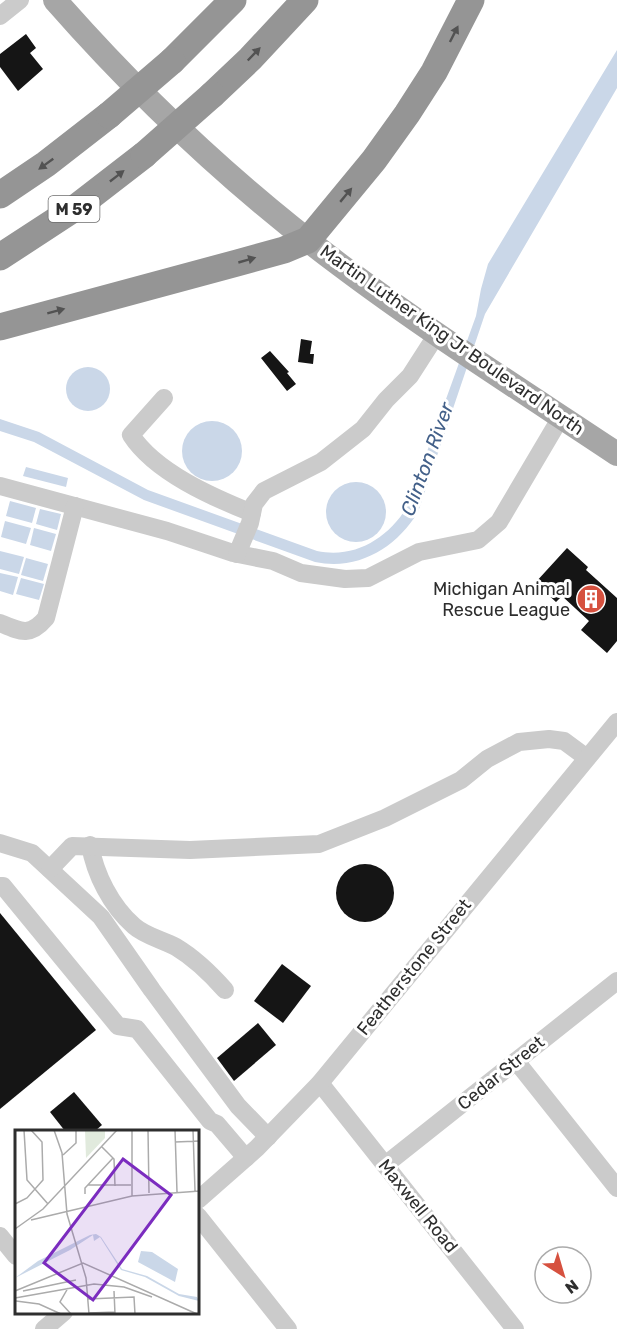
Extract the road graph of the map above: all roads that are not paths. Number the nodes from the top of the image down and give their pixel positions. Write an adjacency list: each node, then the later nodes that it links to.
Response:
1 (20, 0): 6 (street)
2 (55, 0): 8 (main road, Martin Luther King Jr Boulevard North)
3 (233, 0): 7 (highway, one-way to 7, bridge)
4 (305, 0): 9 (highway, M 59, one-way to 4, bridge)
5 (471, 0): 8 (highway, one-way to 5)
6 (0, 16)
7 (0, 195)
8 (308, 240): 10 (highway, one-way to 8); 11 (main road, Martin Luther King Jr Boulevard North)
9 (0, 257)
10 (0, 327)
11 (439, 335): 13 (main road, Martin Luther King Jr Boulevard North); 17 (street)
12 (164, 398): 17 (street)
13 (561, 417): 14 (main road, Martin Luther King Jr Boulevard North); 18 (street)
14 (617, 454)
15 (0, 486): 16 (street)
16 (75, 506): 18 (street); 19 (street)
17 (251, 518): 18 (street)
18 (239, 549)
19 (0, 623)
20 (617, 722): 21 (street, Featherstone Street)
21 (586, 758): 23 (street); 29 (street, Featherstone Street)
22 (0, 843): 24 (street)
23 (90, 845): 24 (street); 27 (street)
24 (50, 869): 30 (street)
25 (0, 886): 31 (street)
26 (617, 981): 28 (street, Cedar Street)
27 (225, 990)
28 (516, 1061): 32 (street, Cedar Street); 33 (street)
29 (320, 1083): 30 (street, Featherstone Street); 32 (street, Maxwell Road)
30 (268, 1137): 31 (street, Featherstone Street)
31 (246, 1158): 34 (street, Featherstone Street)
32 (385, 1166): 41 (street, Maxwell Road)
33 (617, 1188)
34 (200, 1198)
35 (200, 1219): 40 (street)
36 (0, 1236): 37 (street)
37 (15, 1255)
38 (62, 1314): 39 (street)
39 (44, 1329)
40 (288, 1329)
41 (515, 1329)

